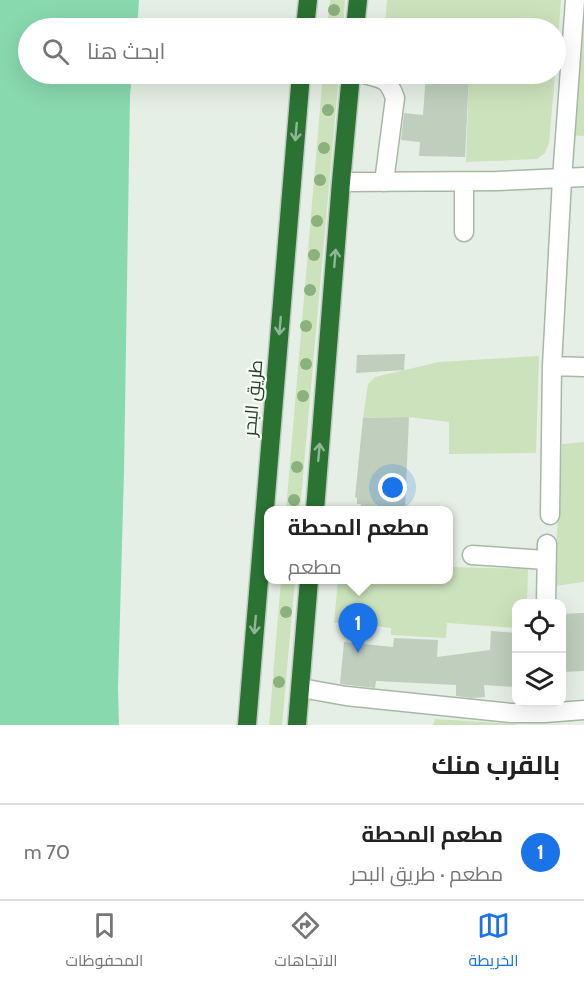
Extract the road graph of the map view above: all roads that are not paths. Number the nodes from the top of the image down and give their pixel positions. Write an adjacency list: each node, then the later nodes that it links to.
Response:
1 (308, 0): 4 (highway)
2 (358, 0): 5 (highway)
3 (575, 0): 10 (street)
4 (306, 18)
5 (356, 18)
6 (300, 84): 17 (highway, طريق البحر, one-way to 17)
7 (350, 84): 11 (highway)
8 (388, 84): 12 (street)
9 (584, 177): 10 (street)
10 (562, 179): 13 (street); 15 (street)
11 (341, 182): 12 (street); 18 (highway, one-way to 11)
12 (384, 182): 13 (street)
13 (464, 182): 14 (street)
14 (464, 232)
15 (552, 366): 16 (street); 19 (street)
16 (584, 367)
17 (265, 506)
18 (315, 506)
19 (550, 515)
20 (264, 520): 27 (highway, طريق البحر, one-way to 27)
21 (472, 555): 23 (street)
22 (309, 584): 24 (highway)
23 (546, 599)
24 (301, 688): 26 (street); 28 (highway)
25 (584, 710): 26 (street)
26 (545, 713)
27 (247, 725)
28 (297, 725)

